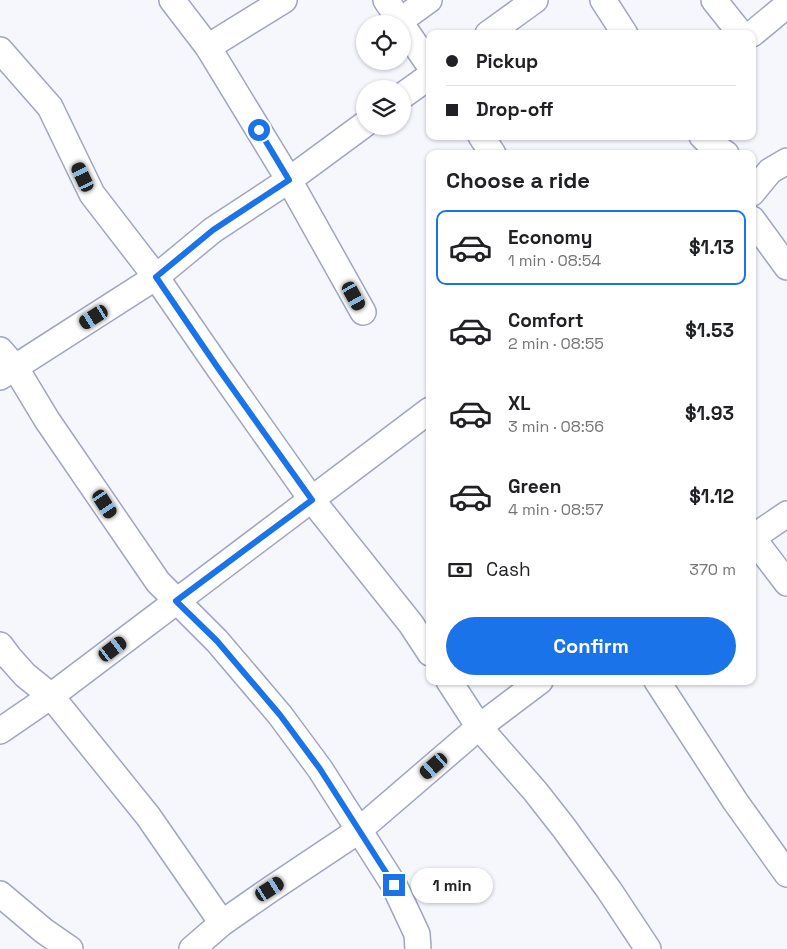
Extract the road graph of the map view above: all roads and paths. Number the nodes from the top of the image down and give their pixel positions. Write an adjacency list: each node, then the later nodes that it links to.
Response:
1 (172, 0): 16 (street)
2 (284, 0): 16 (street)
3 (386, 0): 9 (street)
4 (429, 0): 10 (street)
5 (535, 0): 11 (street)
6 (603, 0): 12 (street)
7 (714, 0): 13 (street)
8 (787, 5): 14 (street)
9 (396, 15)
10 (411, 15)
11 (494, 30)
12 (622, 30)
13 (738, 30)
14 (756, 31)
15 (411, 37): 18 (street)
16 (208, 48): 25 (street)
17 (0, 50): 29 (street)
18 (426, 60)
19 (426, 79): 20 (street)
20 (411, 90)
21 (356, 131): 25 (street)
22 (706, 140): 23 (street)
23 (720, 150)
24 (770, 166): 26 (street)
25 (289, 180): 29 (street); 30 (street)
26 (756, 187)
27 (756, 224): 28 (street)
28 (787, 267)
29 (156, 277): 31 (street); 33 (street)
30 (363, 312)
31 (5, 365): 38 (street)
32 (426, 413): 33 (street)
33 (312, 500): 38 (street); 40 (street)
34 (787, 514): 35 (street)
35 (756, 536)
36 (756, 542): 37 (street)
37 (787, 583)
38 (176, 601): 44 (street); 47 (street)
39 (0, 645): 44 (street)
40 (426, 647)
41 (452, 685): 45 (street)
42 (535, 685): 45 (street)
43 (660, 685): 48 (street)
44 (51, 696): 46 (street); 50 (street)
45 (479, 727): 47 (street); 54 (street)
46 (0, 731)
47 (358, 831): 50 (street); 53 (street)
48 (787, 874)
49 (0, 894): 51 (street)
50 (222, 923): 52 (street)
51 (70, 949)
52 (192, 949)
53 (418, 949)
54 (648, 949)

